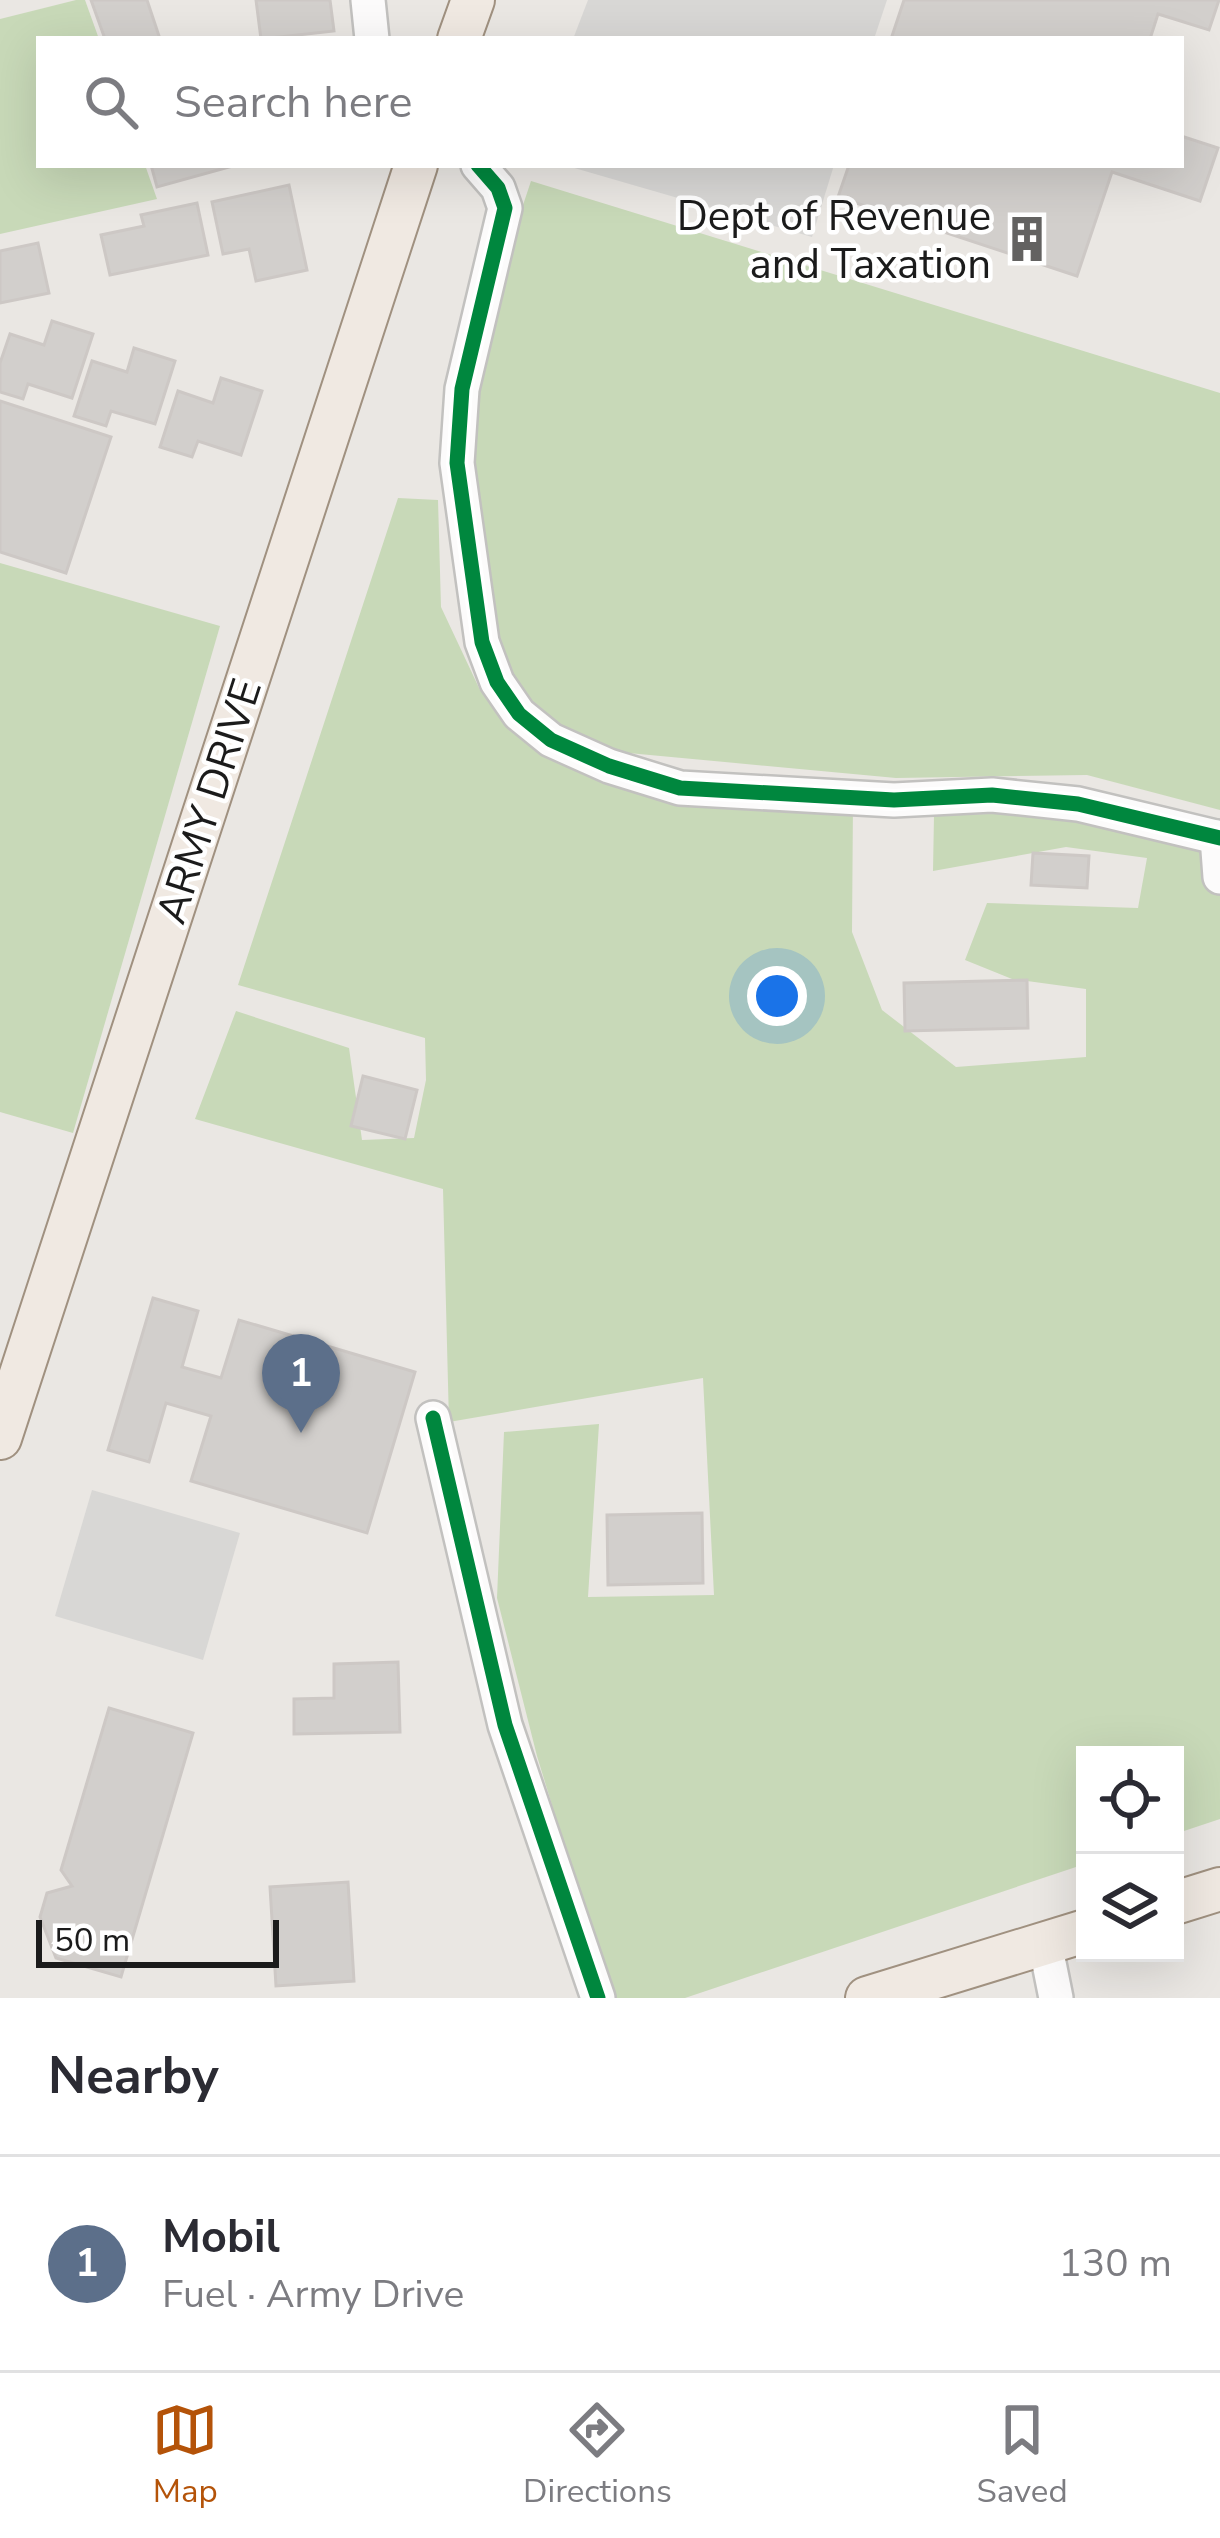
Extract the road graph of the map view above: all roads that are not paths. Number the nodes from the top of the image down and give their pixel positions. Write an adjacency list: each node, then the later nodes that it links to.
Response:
1 (368, 0): 3 (street)
2 (473, 0): 4 (main road)
3 (372, 36)
4 (460, 36)
5 (415, 168): 9 (main road, ARMY DRIVE)
6 (481, 168): 7 (street)
7 (1218, 837): 8 (street)
8 (1220, 877)
9 (4, 1413)
10 (433, 1418): 14 (street)
11 (1220, 1889): 12 (main road)
12 (1184, 1900)
13 (1065, 1937): 15 (main road); 16 (street)
14 (598, 1998)
15 (867, 1998)
16 (1056, 1998)

